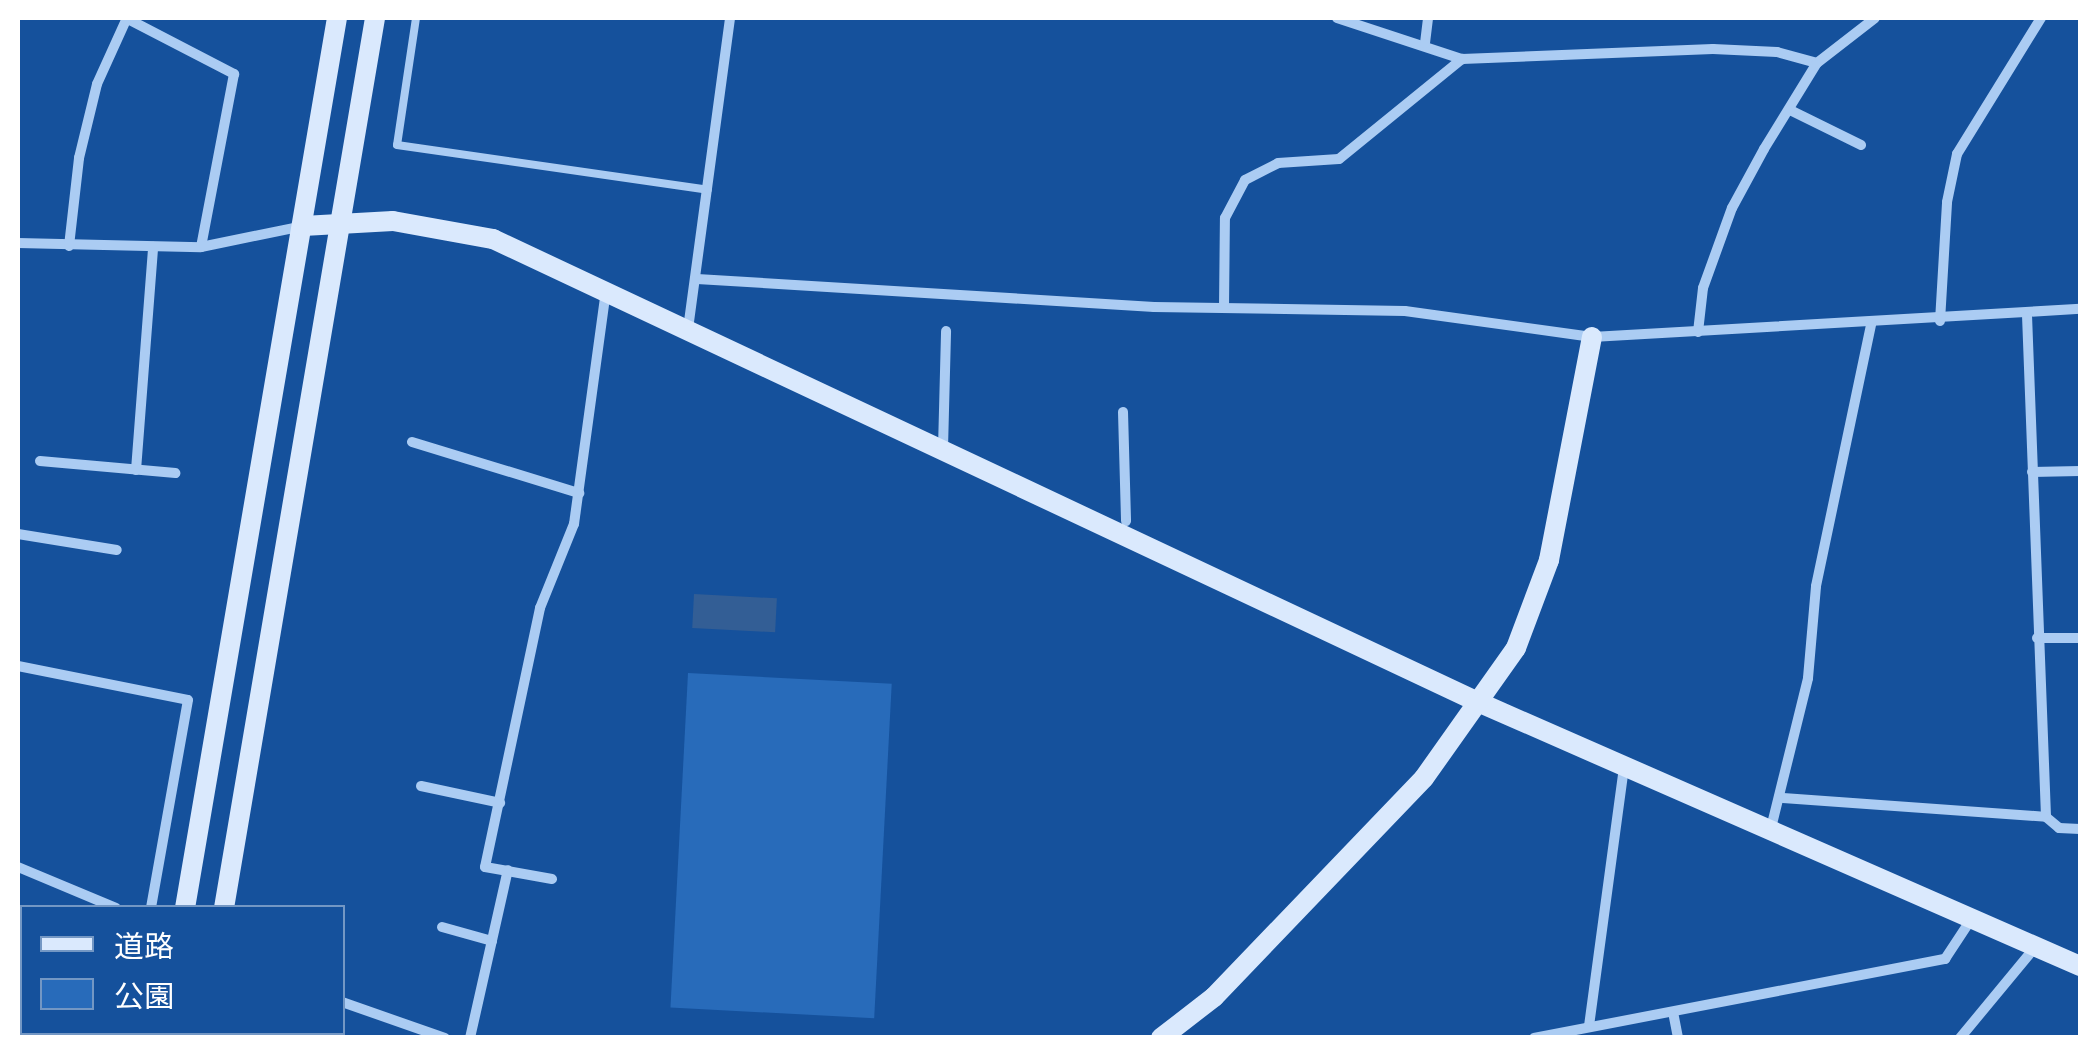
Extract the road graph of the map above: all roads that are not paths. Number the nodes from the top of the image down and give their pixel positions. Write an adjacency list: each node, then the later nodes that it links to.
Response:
1 (338, 18): 17 (street)
2 (375, 18): 16 (street)
3 (416, 18): 15 (lane)
4 (730, 18): 15 (street)
5 (1337, 18): 10 (street)
6 (1428, 18): 10 (street)
7 (1874, 18): 12 (street)
8 (2041, 18): 27 (street)
9 (126, 19): 19 (street); 20 (street)
10 (1425, 42): 11 (street)
11 (1462, 59): 12 (street); 24 (street)
12 (1817, 63): 13 (street)
13 (1792, 111): 14 (street); 31 (street)
14 (1861, 146)
15 (708, 190): 22 (street)
16 (342, 219): 17 (street); 23 (street); 62 (street)
17 (302, 226): 20 (street); 61 (street)
18 (18, 243): 19 (street)
19 (69, 246): 21 (street)
20 (200, 247): 21 (street)
21 (153, 248): 37 (street)
22 (697, 279): 24 (street); 29 (street)
23 (606, 289): 29 (street); 41 (street)
24 (1224, 306): 32 (street)
25 (2080, 309): 26 (street)
26 (2027, 315): 27 (street); 39 (street)
27 (1940, 321): 28 (street)
28 (1871, 325): 31 (street); 51 (street)
29 (688, 329): 35 (street)
30 (946, 332): 35 (street)
31 (1698, 332): 32 (street)
32 (1592, 337): 48 (street)
33 (1123, 412): 42 (street)
34 (412, 442): 41 (street)
35 (944, 448): 48 (street)
36 (40, 461): 37 (street)
37 (136, 470): 40 (street)
38 (2080, 470): 39 (street)
39 (2032, 472): 45 (street)
40 (175, 473)
41 (578, 492): 52 (street)
42 (1126, 521)
43 (18, 534): 44 (street)
44 (118, 550)
45 (2037, 638): 46 (street); 53 (street)
46 (2080, 638)
47 (18, 666): 60 (street)
48 (1478, 702): 49 (street); 74 (street)
49 (1624, 767): 54 (street); 71 (street)
50 (422, 786): 52 (street)
51 (1783, 798): 53 (street); 54 (street)
52 (500, 802): 57 (street)
53 (2046, 816): 55 (street)
54 (1771, 828): 63 (street)
55 (2080, 829)
56 (18, 866): 59 (street)
57 (508, 870): 58 (street); 65 (street)
58 (552, 879)
59 (109, 905)
60 (152, 905)
61 (186, 905)
62 (225, 905)
63 (1972, 918): 66 (street); 69 (street)
64 (442, 928): 65 (street)
65 (492, 941): 73 (street)
66 (2036, 945): 67 (street); 78 (street)
67 (2080, 966)
68 (345, 1003): 72 (street)
69 (1674, 1012): 70 (street); 77 (street)
70 (1610, 1022): 71 (street); 76 (street)
71 (1589, 1026): 75 (street)
72 (445, 1038)
73 (470, 1038)
74 (1160, 1038)
75 (1534, 1038)
76 (1613, 1038)
77 (1678, 1038)
78 (1960, 1038)

